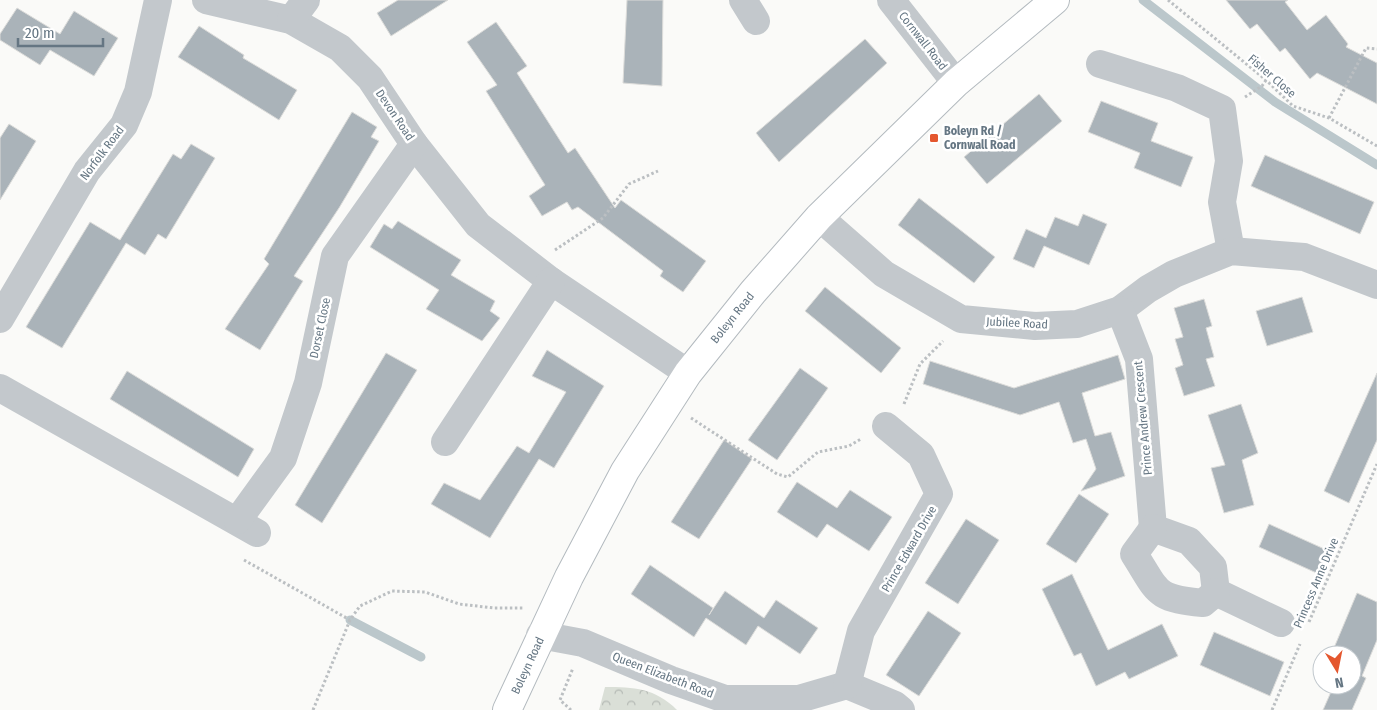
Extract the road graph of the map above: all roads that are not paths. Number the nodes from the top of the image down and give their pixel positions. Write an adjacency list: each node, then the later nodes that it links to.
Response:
1 (158, 0): 14 (street, Norfolk Road)
2 (206, 0): 5 (street, Devon Road)
3 (891, 0): 7 (street, Cornwall Road)
4 (1055, 0): 7 (street, Boleyn Road)
5 (298, 10): 8 (street, Devon Road)
6 (1100, 64): 10 (street)
7 (956, 83): 9 (street, Boleyn Road)
8 (414, 144): 11 (street, Devon Road); 16 (street, Dorset Close)
9 (819, 217): 13 (street, Jubilee Road); 15 (street, Boleyn Road)
10 (1231, 251): 12 (street, Jubilee Road); 13 (street, Jubilee Road)
11 (545, 276): 15 (street, Devon Road); 18 (street)
12 (1377, 285)
13 (1120, 310): 19 (street, Prince Andrew Crescent)
14 (0, 319)
15 (688, 373): 22 (street, Boleyn Road)
16 (0, 388)
17 (886, 426): 23 (street, Prince Edward Drive)
18 (445, 442)
19 (1153, 528): 20 (street); 20 (street)
20 (1216, 592): 21 (street)
21 (1297, 629)
22 (540, 635): 23 (street, Queen Elizabeth Road); 24 (street, Boleyn Road)
23 (847, 685): 25 (street)
24 (507, 710)
25 (900, 710)

